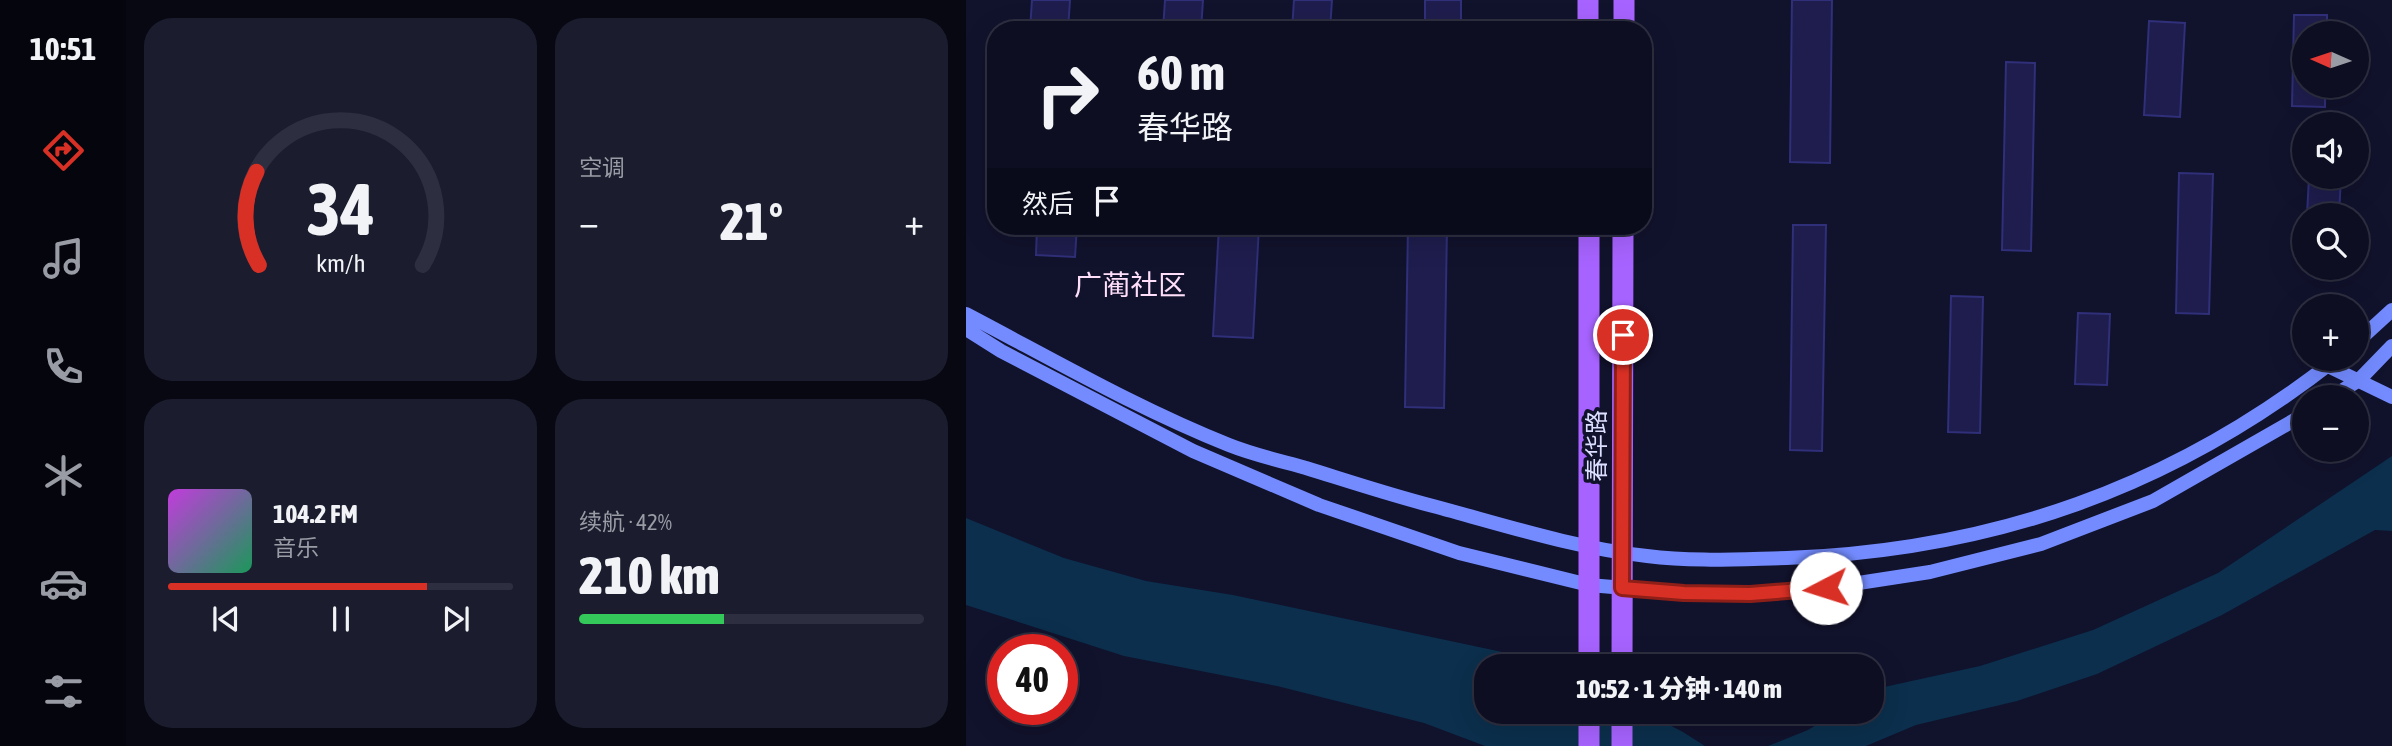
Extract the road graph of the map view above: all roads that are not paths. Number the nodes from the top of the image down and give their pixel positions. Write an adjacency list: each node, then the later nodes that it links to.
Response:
1 (1588, 0): 3 (main road)
2 (1624, 0): 4 (main road)
3 (1588, 21)
4 (1624, 21)
5 (1589, 235): 18 (main road, 春华路)
6 (1623, 235): 19 (main road, 春华路)
7 (2392, 310): 10 (street)
8 (966, 313): 18 (street)
9 (966, 329): 20 (street)
10 (2369, 331)
11 (2392, 346): 14 (street)
12 (2319, 371): 19 (street)
13 (2346, 371): 14 (street)
14 (2359, 380): 15 (street); 16 (street)
15 (2351, 385)
16 (2392, 397)
17 (2292, 421): 21 (street)
18 (1589, 548): 19 (street); 20 (main road, 春华路)
19 (1622, 552): 21 (main road, 春华路)
20 (1589, 586): 21 (street); 22 (main road, 春华路)
21 (1622, 588): 23 (main road, 春华路)
22 (1589, 654)
23 (1622, 654)
24 (1589, 724): 26 (main road)
25 (1622, 724): 27 (main road)
26 (1589, 746)
27 (1622, 746)

